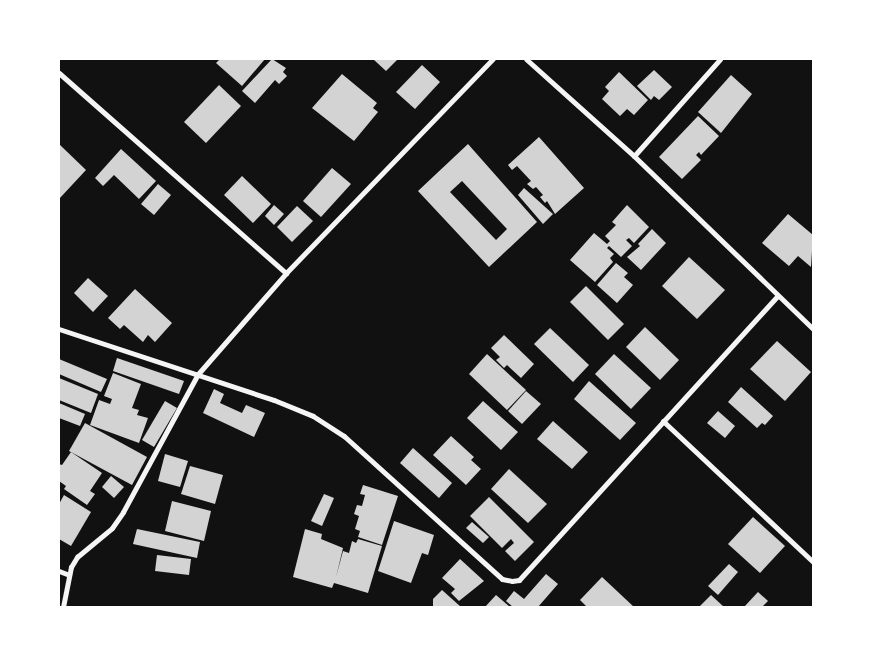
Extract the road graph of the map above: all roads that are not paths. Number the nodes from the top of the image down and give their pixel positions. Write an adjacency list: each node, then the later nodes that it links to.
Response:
1 (493, 59): 6 (street)
2 (526, 59): 5 (street)
3 (720, 59): 5 (street)
4 (59, 74): 6 (street)
5 (634, 156): 7 (street)
6 (286, 272): 10 (street)
7 (777, 296): 8 (street); 11 (street)
8 (813, 328)
9 (59, 330): 10 (street)
10 (198, 374): 11 (street); 14 (street)
11 (663, 421): 12 (street)
12 (813, 562)
13 (59, 571): 14 (street)
14 (67, 574): 15 (street)
15 (63, 607)

